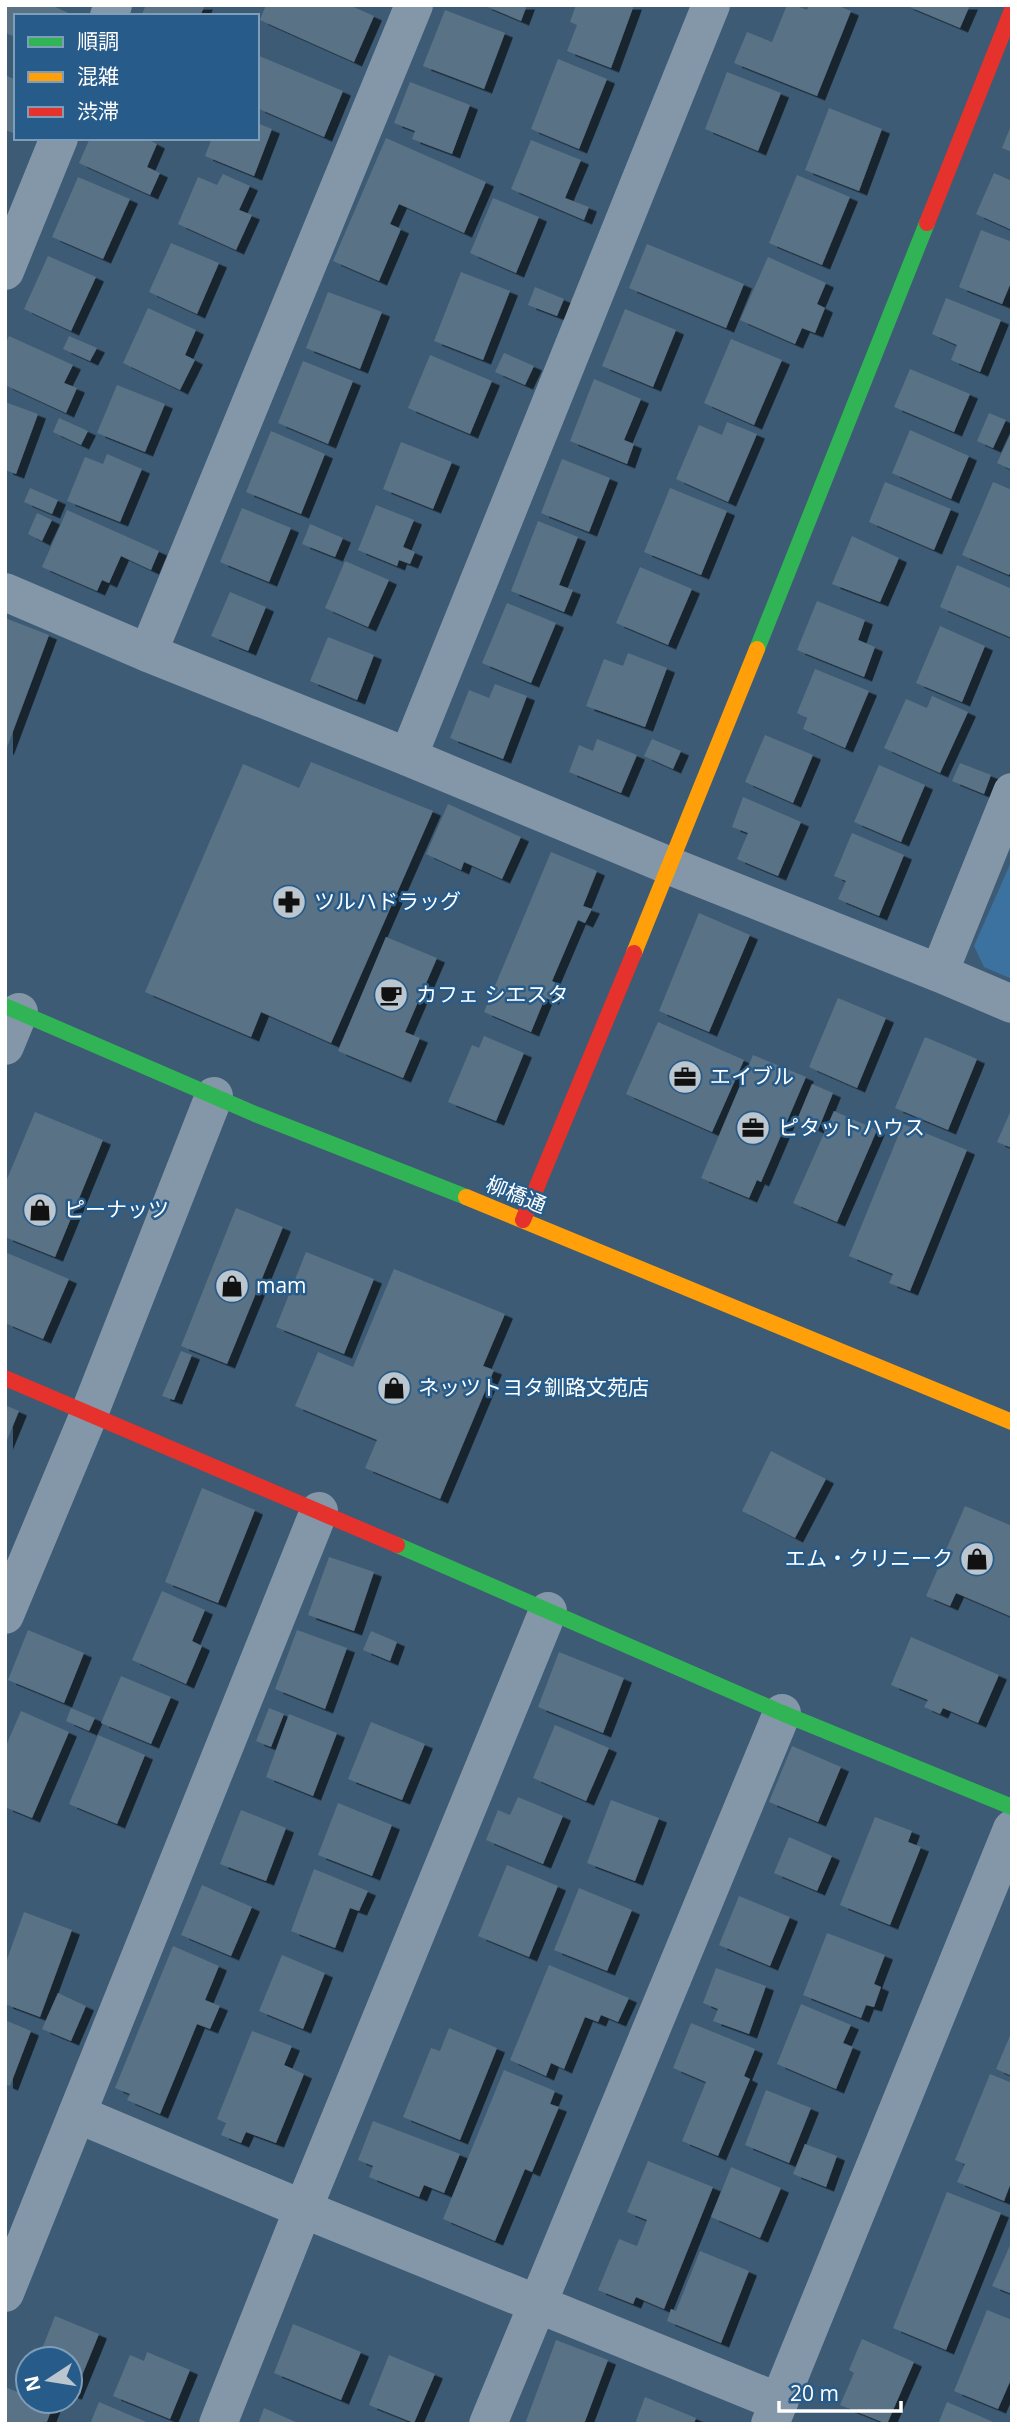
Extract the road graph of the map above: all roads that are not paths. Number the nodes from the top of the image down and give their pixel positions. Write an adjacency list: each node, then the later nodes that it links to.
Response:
1 (414, 5): 7 (street)
2 (711, 5): 8 (street)
3 (1012, 10): 10 (street)
4 (58, 140): 5 (street)
5 (5, 271)
6 (5, 592): 7 (street)
7 (148, 653): 8 (street)
8 (408, 757): 10 (street)
9 (1012, 792): 11 (street)
10 (670, 866): 11 (street); 15 (street)
11 (939, 973): 12 (street)
12 (1012, 1004)
13 (10, 1021): 14 (street, 柳橋通)
14 (214, 1096): 15 (street, 柳橋通); 17 (street)
15 (523, 1220): 18 (street, 柳橋通)
16 (5, 1378): 17 (street)
17 (89, 1415): 19 (street); 21 (street)
18 (1012, 1422)
19 (319, 1511): 20 (street); 25 (street)
20 (548, 1611): 22 (street); 26 (street)
21 (5, 1615)
22 (782, 1713): 23 (street); 28 (street)
23 (1012, 1807)
24 (1012, 1829): 29 (street)
25 (77, 2114): 26 (street); 27 (street)
26 (303, 2209): 28 (street); 30 (street)
27 (5, 2293)
28 (536, 2302): 29 (street); 31 (street)
29 (775, 2413)
30 (218, 2424)
31 (488, 2424)

